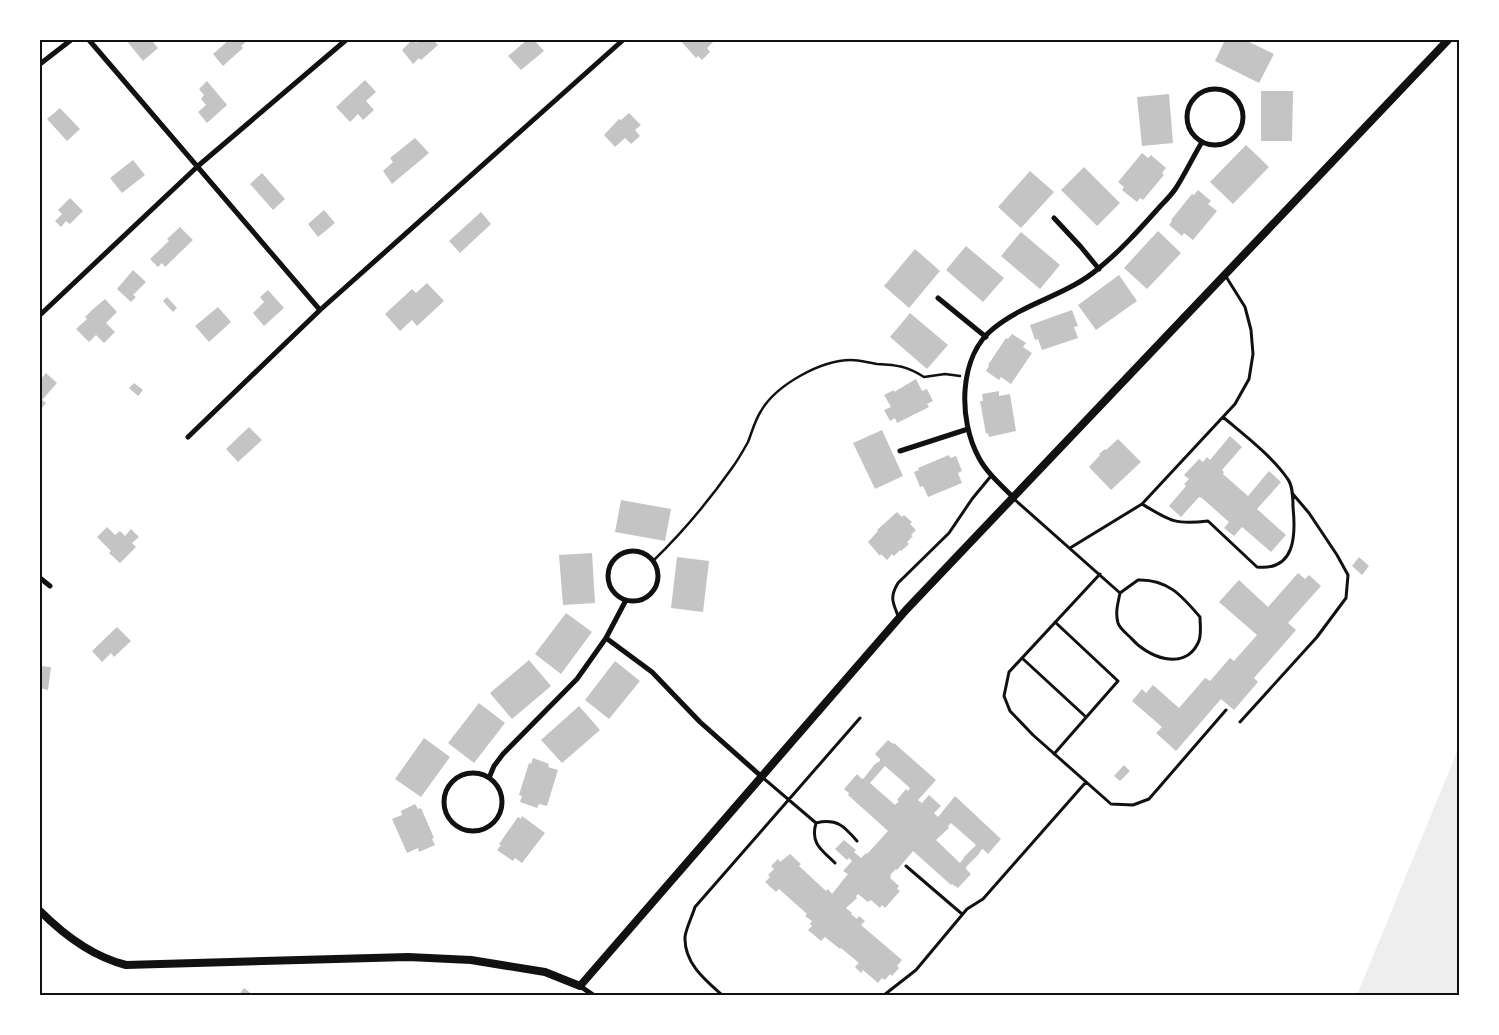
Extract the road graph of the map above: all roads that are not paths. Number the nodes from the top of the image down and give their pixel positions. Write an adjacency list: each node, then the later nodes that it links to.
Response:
1 (71, 40): 6 (street)
2 (89, 40): 8 (street)
3 (346, 40): 8 (street)
4 (623, 40): 13 (street)
5 (1448, 40): 11 (street)
6 (40, 64)
7 (1202, 142): 7 (street); 10 (street)
8 (198, 166): 13 (street); 14 (street)
9 (1054, 218): 10 (street)
10 (1099, 269): 15 (street)
11 (1224, 275): 16 (lane); 22 (street)
12 (938, 298): 15 (street)
13 (320, 310): 18 (street)
14 (40, 315)
15 (986, 337): 17 (street)
16 (1224, 417): 21 (lane); 23 (lane)
17 (968, 429): 19 (street); 20 (street)
18 (188, 437)
19 (900, 452)
20 (991, 476): 22 (street); 30 (lane)
21 (1292, 492): 23 (lane); 37 (lane)
22 (1014, 498): 24 (lane); 30 (street)
23 (1142, 504): 24 (lane)
24 (1070, 548): 25 (lane)
25 (1100, 574): 28 (lane); 31 (lane)
26 (40, 578): 27 (street)
27 (50, 586)
28 (1120, 593): 28 (lane)
29 (626, 600): 29 (street); 32 (street)
30 (900, 618): 39 (street)
31 (1056, 622): 33 (lane); 36 (lane)
32 (606, 638): 39 (street); 40 (street)
33 (1022, 658): 36 (lane); 38 (lane)
34 (1226, 710): 41 (lane)
35 (860, 718): 42 (lane)
36 (1086, 718): 38 (lane)
37 (1240, 722)
38 (1054, 754): 41 (lane)
39 (762, 777): 42 (lane); 49 (street)
40 (489, 778): 40 (street)
41 (1086, 782): 48 (lane)
42 (790, 799): 43 (lane); 51 (lane)
43 (816, 823): 44 (lane); 45 (lane)
44 (857, 841)
45 (835, 863)
46 (906, 866): 48 (lane)
47 (40, 911): 49 (street)
48 (962, 914): 52 (lane)
49 (580, 986): 50 (street)
50 (593, 995)
51 (722, 995)
52 (884, 995)

